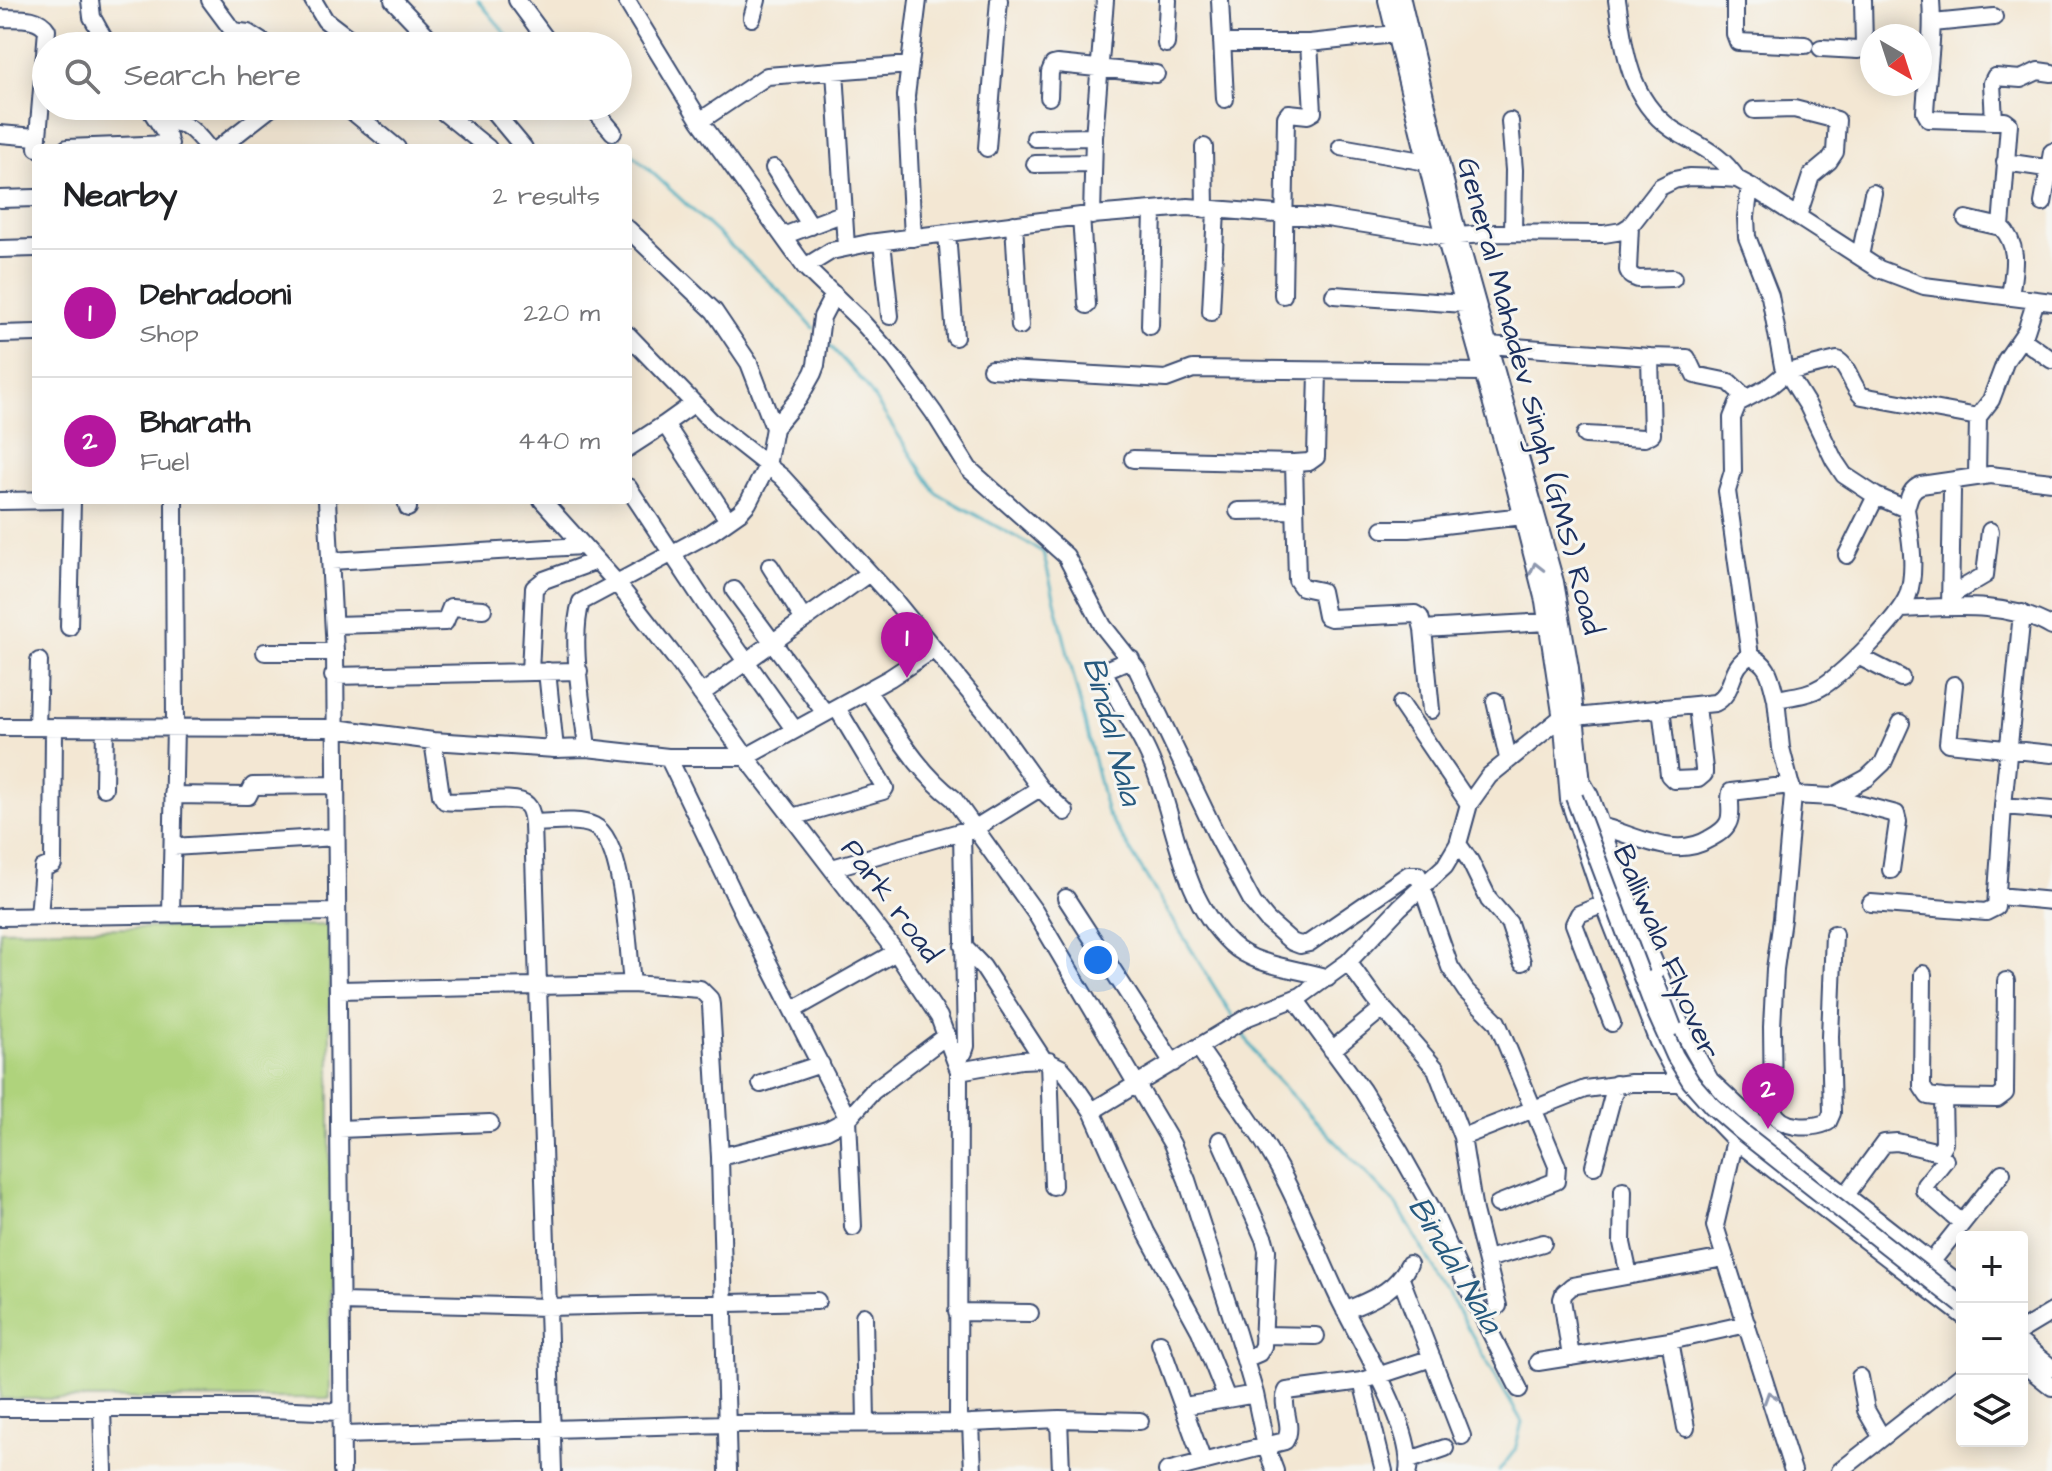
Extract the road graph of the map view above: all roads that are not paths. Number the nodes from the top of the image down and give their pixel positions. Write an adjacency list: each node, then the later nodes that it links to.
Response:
1 (90, 0): 24 (street)
2 (210, 0): 25 (street)
3 (313, 0): 26 (street)
4 (393, 0): 27 (street)
5 (517, 0): 28 (street)
6 (626, 0): 48 (street)
7 (757, 0): 21 (street)
8 (918, 0): 33 (street)
9 (999, 0): 64 (street)
10 (1105, 0): 34 (street)
11 (1168, 0): 32 (street)
12 (1220, 0): 30 (street)
13 (1387, 0): 29 (street)
14 (1402, 0): 91 (street, General Mahadev Singh (GMS) Road)
15 (1617, 0): 71 (street)
16 (1735, 0): 17 (street)
17 (1863, 0)
18 (1931, 0): 22 (street)
19 (1994, 17): 22 (street)
20 (0, 18): 23 (street)
21 (752, 18)
22 (1933, 23): 50 (street)
23 (47, 32)
24 (100, 32)
25 (238, 32)
26 (341, 32)
27 (424, 32)
28 (541, 32)
29 (1395, 34): 31 (street); 65 (street)
30 (1222, 43): 31 (street); 39 (street)
31 (1309, 43): 79 (street)
32 (1166, 44)
33 (910, 65): 35 (street); 92 (street)
34 (1099, 68): 37 (street); 38 (street); 53 (street)
35 (835, 71): 48 (street); 78 (street)
36 (2052, 73): 50 (street)
37 (1156, 74)
38 (1049, 97)
39 (1225, 99)
40 (1754, 110): 81 (street)
41 (39, 120): 55 (street)
42 (255, 120): 58 (street)
43 (363, 120): 59 (street)
44 (453, 120): 60 (street)
45 (501, 120): 61 (street)
46 (603, 120): 51 (street)
47 (158, 121): 56 (street); 57 (street)
48 (700, 121): 90 (street)
49 (1510, 121): 89 (street)
50 (1994, 121): 66 (street)
51 (613, 132)
52 (0, 134): 55 (street)
53 (1094, 137): 54 (street); 67 (street)
54 (1035, 138)
55 (37, 143)
56 (169, 144)
57 (205, 144)
58 (224, 144)
59 (392, 144)
60 (483, 144)
61 (521, 144)
62 (1204, 147): 76 (street)
63 (1341, 147): 65 (street)
64 (987, 148)
65 (1427, 162): 91 (street)
66 (2005, 162): 68 (street); 86 (street)
67 (1093, 163): 69 (street); 80 (street)
68 (2051, 163): 75 (street)
69 (1035, 164)
70 (774, 168): 84 (street)
71 (1744, 183): 81 (street); 85 (street); 122 (street)
72 (1873, 193): 97 (street)
73 (32, 198): 74 (street)
74 (0, 199)
75 (2043, 203)
76 (1211, 209): 77 (street); 79 (street); 107 (street)
77 (1153, 211): 80 (street); 110 (street)
78 (844, 213): 84 (street); 94 (street)
79 (1282, 214): 91 (street); 101 (street)
80 (1087, 216): 83 (street); 106 (street)
81 (1798, 216): 97 (street)
82 (1966, 219): 86 (street)
83 (1014, 224): 88 (street); 109 (street)
84 (811, 226): 90 (street)
85 (1630, 226): 89 (street); 99 (street)
86 (2001, 227): 103 (street)
87 (632, 233): 127 (street)
88 (947, 233): 92 (street); 113 (street)
89 (1513, 233): 91 (street)
90 (783, 236): 98 (street)
91 (1452, 237): 105 (street); 116 (street, General Mahadev Singh (GMS) Road)
92 (913, 238): 93 (street)
93 (882, 242): 94 (street); 108 (street)
94 (846, 247): 98 (street)
95 (32, 248): 96 (street)
96 (0, 249)
97 (1860, 256): 103 (street)
98 (805, 267): 100 (street)
99 (1673, 278)
100 (834, 294): 127 (street); 176 (street)
101 (1283, 295)
102 (1334, 295): 105 (street)
103 (2010, 297): 104 (street)
104 (2044, 301): 115 (street)
105 (1464, 304): 121 (street)
106 (1087, 305)
107 (1211, 312)
108 (890, 316)
109 (1020, 326)
110 (1150, 326)
111 (32, 333): 112 (street)
112 (0, 334)
113 (955, 337)
114 (632, 339): 124 (street)
115 (2022, 339): 118 (street); 125 (street)
116 (1489, 345): 117 (street); 193 (street, General Mahadev Singh (GMS) Road)
117 (1650, 357): 123 (street); 128 (street)
118 (2052, 360)
119 (991, 369): 120 (street)
120 (1318, 371): 121 (street); 131 (street)
121 (1483, 372): 147 (street)
122 (1787, 372): 123 (street); 125 (street); 137 (street)
123 (1746, 398): 174 (street)
124 (693, 404): 126 (street); 132 (street)
125 (1978, 417): 133 (street)
126 (665, 424): 129 (street); 148 (street)
127 (774, 428): 132 (street)
128 (1585, 435)
129 (632, 445)
130 (1133, 459): 131 (street)
131 (1294, 463): 145 (street)
132 (767, 466): 148 (street); 157 (street)
133 (1977, 476): 134 (street); 144 (street)
134 (2052, 482)
135 (1952, 491): 160 (street)
136 (632, 493): 152 (street)
137 (1876, 496): 144 (street); 153 (street)
138 (32, 500): 139 (street)
139 (0, 501)
140 (72, 504): 167 (street)
141 (174, 504): 198 (street)
142 (327, 504): 154 (street)
143 (545, 504): 151 (street, Park road)
144 (1906, 509): 162 (street)
145 (1295, 510): 146 (street); 169 (street)
146 (1238, 511)
147 (1523, 516): 149 (street); 165 (street, one-way to 147)
148 (728, 520): 152 (street)
149 (1383, 529)
150 (1990, 531): 160 (street)
151 (582, 546): 154 (street); 155 (street, Park road)
152 (671, 553): 158 (street); 178 (street)
153 (1847, 555)
154 (331, 561): 166 (street)
155 (596, 561): 158 (street, Park road); 180 (street)
156 (770, 566): 164 (street)
157 (869, 573): 164 (street); 171 (street)
158 (616, 582): 179 (street); 185 (street, Park road)
159 (734, 590): 170 (street)
160 (1950, 601): 162 (street); 163 (street)
161 (483, 609): 166 (street)
162 (1901, 609): 175 (street)
163 (2022, 613): 168 (street); 203 (street)
164 (804, 620): 170 (street)
165 (1548, 622): 169 (street); 193 (street)
166 (334, 625): 173 (street)
167 (69, 627)
168 (2052, 627)
169 (1423, 629): 192 (street)
170 (773, 642): 178 (street); 191 (street)
171 (934, 649): 184 (street); 211 (street)
172 (265, 652): 173 (street)
173 (335, 652): 181 (street)
174 (1750, 656): 186 (street); 189 (street)
175 (1858, 656): 182 (street); 186 (street)
176 (1131, 659): 229 (street); 245 (street)
177 (39, 661): 196 (street)
178 (746, 661): 185 (street); 200 (street)
179 (579, 671): 180 (street); 202 (street)
180 (538, 672): 181 (street); 204 (street)
181 (333, 676): 199 (street)
182 (1901, 678)
183 (1954, 685): 203 (street)
184 (867, 691): 191 (street); 223 (street)
185 (701, 694): 207 (street, Park road)
186 (1776, 699): 213 (street)
187 (1495, 701): 208 (street)
188 (1401, 704): 216 (street)
189 (1697, 706): 190 (street); 190 (street)
190 (1661, 708): 193 (street)
191 (831, 710): 200 (street); 220 (street)
192 (1431, 710)
193 (1568, 717): 208 (street); 212 (street, General Mahadev Singh (GMS) Road)
194 (1901, 723): 215 (street)
195 (0, 727): 196 (street)
196 (45, 727): 197 (street); 237 (street)
197 (105, 727): 198 (street); 210 (street)
198 (175, 727): 199 (street); 214 (street)
199 (335, 728): 201 (street); 209 (street)
200 (794, 729): 207 (street)
201 (433, 741): 204 (street); 221 (street)
202 (587, 748): 204 (street); 206 (street)
203 (2008, 748): 205 (street); 217 (street)
204 (555, 749)
205 (2052, 754)
206 (668, 757): 207 (street); 252 (street)
207 (746, 757): 220 (street, Park road)
208 (1508, 758): 216 (street)
209 (336, 785): 214 (street); 224 (street)
210 (104, 788)
211 (1040, 788): 219 (street); 223 (street)
212 (1577, 788): 222 (street, General Mahadev Singh (GMS) Road); 234 (street, General Mahadev Singh (GMS) Road); 293 (street, Balliwala Flyover, bridge); 296 (street, Balliwala Flyover, bridge)
213 (1792, 790): 215 (street); 222 (street); 239 (street)
214 (173, 795): 226 (street)
215 (1832, 797): 228 (street)
216 (1469, 804): 225 (street)
217 (2003, 806): 218 (street); 230 (street)
218 (2052, 810)
219 (1065, 812)
220 (792, 817): 227 (street, Park road)
221 (533, 823): 247 (street); 248 (street)
222 (1600, 826): 280 (street, General Mahadev Singh (GMS) Road)
223 (970, 830): 227 (street); 240 (street); 264 (street)
224 (336, 837): 226 (street); 235 (street)
225 (1458, 844): 229 (street); 243 (street)
226 (173, 847): 236 (street)
227 (832, 868): 241 (street, Park road)
228 (1891, 870)
229 (1422, 885): 242 (street); 266 (street)
230 (1998, 896): 232 (street); 233 (street)
231 (1066, 898): 258 (street)
232 (2052, 901)
233 (1871, 903)
234 (1604, 904): 253 (street); 261 (street, General Mahadev Singh (GMS) Road)
235 (337, 912): 236 (street); 249 (street)
236 (171, 914): 237 (street)
237 (39, 916): 238 (street)
238 (0, 917)
239 (1834, 934)
240 (963, 946): 257 (street); 260 (street)
241 (896, 952): 252 (street); 254 (street, Park road)
242 (1348, 962): 245 (street); 251 (street)
243 (1522, 962)
244 (1923, 974): 265 (street)
245 (1328, 978): 250 (street)
246 (2006, 981): 265 (street)
247 (632, 984): 248 (street); 274 (street)
248 (538, 986): 249 (street); 299 (street)
249 (338, 990): 270 (street)
250 (1295, 999): 255 (street); 256 (street)
251 (1383, 1008): 256 (street); 271 (street)
252 (793, 1010): 259 (street)
253 (1612, 1023)
254 (947, 1035): 260 (street, Park road); 268 (street)
255 (1199, 1048): 258 (street); 301 (street)
256 (1332, 1050): 327 (street)
257 (1046, 1060): 260 (street); 267 (street); 278 (street)
258 (1173, 1063): 264 (street)
259 (821, 1064): 262 (street); 268 (street)
260 (958, 1066): 302 (street, Park road)
261 (1680, 1083): 263 (street); 273 (street, General Mahadev Singh (GMS) Road)
262 (761, 1084)
263 (1616, 1084): 266 (street); 276 (street)
264 (1138, 1085): 267 (street); 318 (street)
265 (1943, 1098): 280 (street)
266 (1532, 1108): 271 (street); 281 (street)
267 (1092, 1111): 329 (street)
268 (848, 1119): 274 (street); 283 (street)
269 (490, 1123): 270 (street)
270 (339, 1129): 295 (street)
271 (1462, 1137): 288 (street)
272 (1220, 1140): 308 (street)
273 (1735, 1140): 286 (street, General Mahadev Singh (GMS) Road); 287 (street)
274 (720, 1157): 297 (street)
275 (1945, 1160): 282 (street)
276 (1594, 1166)
277 (2002, 1173): 282 (street)
278 (1053, 1186)
279 (1623, 1190): 290 (street)
280 (1846, 1195): 284 (street, General Mahadev Singh (GMS) Road)
281 (1498, 1204)
282 (1962, 1223): 289 (street)
283 (853, 1227)
284 (1902, 1238): 286 (street); 289 (street, General Mahadev Singh (GMS) Road)
285 (1543, 1243): 288 (street)
286 (1885, 1257): 292 (street, General Mahadev Singh (GMS) Road)
287 (1724, 1258): 290 (street); 306 (street)
288 (1487, 1259): 298 (street)
289 (1931, 1261): 291 (street, General Mahadev Singh (GMS) Road); 292 (street)
290 (1629, 1275): 315 (street)
291 (1956, 1281)
292 (1918, 1282): 300 (street, General Mahadev Singh (GMS) Road)
293 (1956, 1291)
294 (817, 1301): 297 (street)
295 (340, 1302): 299 (street); 333 (street)
296 (1959, 1303)
297 (724, 1304): 299 (street); 338 (street)
298 (1498, 1306)
299 (547, 1307): 340 (street)
300 (1956, 1310)
301 (1345, 1311): 317 (street); 324 (street)
302 (957, 1312): 304 (street); 336 (street, Park road)
303 (2052, 1312): 307 (street)
304 (1030, 1313)
305 (864, 1316): 337 (street)
306 (1747, 1324): 311 (street); 358 (street, one-way to 306)
307 (2028, 1328)
308 (1263, 1335): 309 (street); 318 (street)
309 (1316, 1336)
310 (2028, 1337): 314 (street)
311 (1670, 1341): 315 (street); 339 (street)
312 (1160, 1343): 330 (street)
313 (2028, 1349): 321 (street)
314 (2052, 1356)
315 (1571, 1357): 319 (street)
316 (2028, 1357): 322 (street)
317 (1432, 1358): 324 (street); 342 (street)
318 (1245, 1359): 328 (street)
319 (1538, 1362)
320 (2028, 1368): 326 (street)
321 (2052, 1368)
322 (2052, 1376)
323 (1860, 1377): 343 (street)
324 (1370, 1379): 344 (street); 348 (street); 357 (street)
325 (1956, 1385): 343 (street)
326 (2052, 1387)
327 (1519, 1389)
328 (1255, 1394): 329 (street); 344 (street)
329 (1227, 1399): 330 (street)
330 (1184, 1406): 347 (street)
331 (0, 1408): 332 (street)
332 (102, 1408): 333 (street); 349 (street)
333 (341, 1412): 341 (street)
334 (1059, 1419): 335 (street); 336 (street); 354 (street)
335 (1140, 1421)
336 (965, 1422): 337 (street); 353 (street, Park road)
337 (866, 1423): 338 (street)
338 (726, 1424): 340 (street); 352 (street)
339 (1686, 1428)
340 (551, 1430): 341 (street); 351 (street)
341 (342, 1435): 350 (street)
342 (1462, 1436)
343 (1882, 1438): 346 (street)
344 (1266, 1447): 347 (street); 356 (street)
345 (1445, 1448): 348 (street)
346 (1862, 1454): 359 (street); 360 (street)
347 (1203, 1462): 355 (street)
348 (1409, 1465)
349 (104, 1471)
350 (342, 1471)
351 (553, 1471)
352 (728, 1471)
353 (973, 1471)
354 (1061, 1471)
355 (1167, 1471)
356 (1275, 1471)
357 (1384, 1471)
358 (1793, 1471)
359 (1840, 1471)
360 (1867, 1471)

